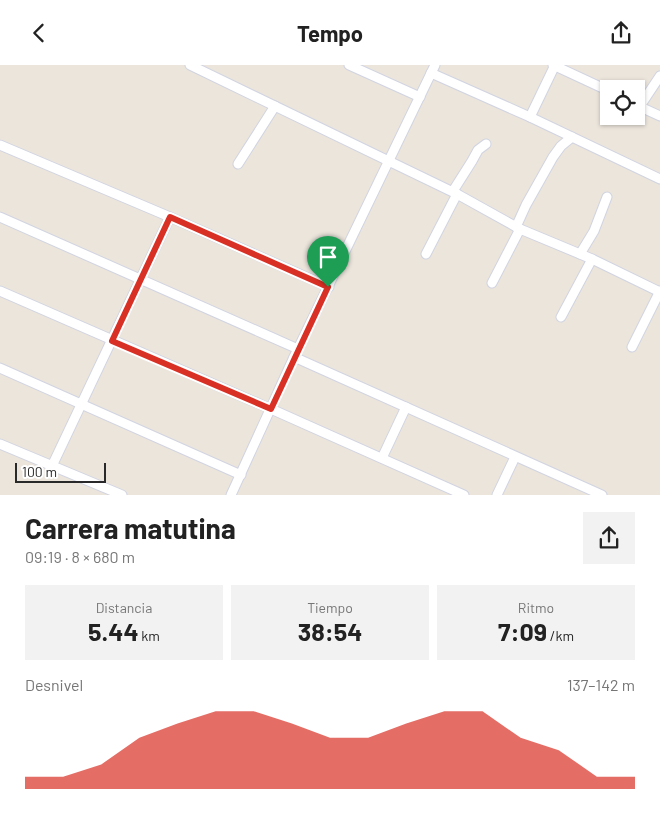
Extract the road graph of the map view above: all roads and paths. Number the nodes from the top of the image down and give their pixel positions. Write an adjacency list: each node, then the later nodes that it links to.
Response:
1 (190, 65): 9 (street)
2 (349, 65): 8 (street)
3 (554, 65): 6 (street); 12 (street)
4 (433, 69): 8 (street); 12 (street)
5 (660, 76): 7 (street)
6 (600, 87)
7 (645, 96)
8 (420, 97): 16 (street)
9 (275, 106): 16 (street); 17 (street)
10 (645, 108): 11 (street)
11 (660, 116)
12 (530, 117): 13 (street)
13 (572, 137): 18 (street); 23 (street)
14 (486, 144): 19 (street)
15 (0, 145): 22 (street)
16 (390, 161): 19 (street); 29 (street)
17 (238, 164)
18 (660, 179)
19 (455, 193): 23 (street); 24 (street)
20 (607, 197): 25 (street)
21 (0, 217): 27 (street)
22 (170, 217): 27 (street); 29 (street)
23 (518, 228): 25 (street); 28 (street)
24 (426, 254)
25 (580, 254): 26 (street)
26 (592, 259): 31 (street); 32 (street)
27 (140, 279): 33 (street); 35 (street)
28 (492, 283)
29 (328, 287): 35 (street)
30 (0, 291): 33 (street)
31 (660, 292): 34 (street)
32 (562, 317)
33 (112, 341): 37 (street); 39 (street)
34 (632, 347)
35 (296, 353): 38 (street); 39 (street)
36 (0, 368): 37 (street)
37 (82, 404): 43 (street); 44 (street)
38 (406, 407): 41 (street); 42 (street)
39 (271, 409): 42 (street); 44 (street)
40 (0, 444): 43 (street)
41 (515, 457): 48 (street); 49 (street)
42 (382, 458): 47 (street)
43 (52, 466): 45 (street)
44 (240, 475): 46 (street)
45 (122, 495)
46 (231, 495)
47 (464, 495)
48 (497, 495)
49 (602, 495)

